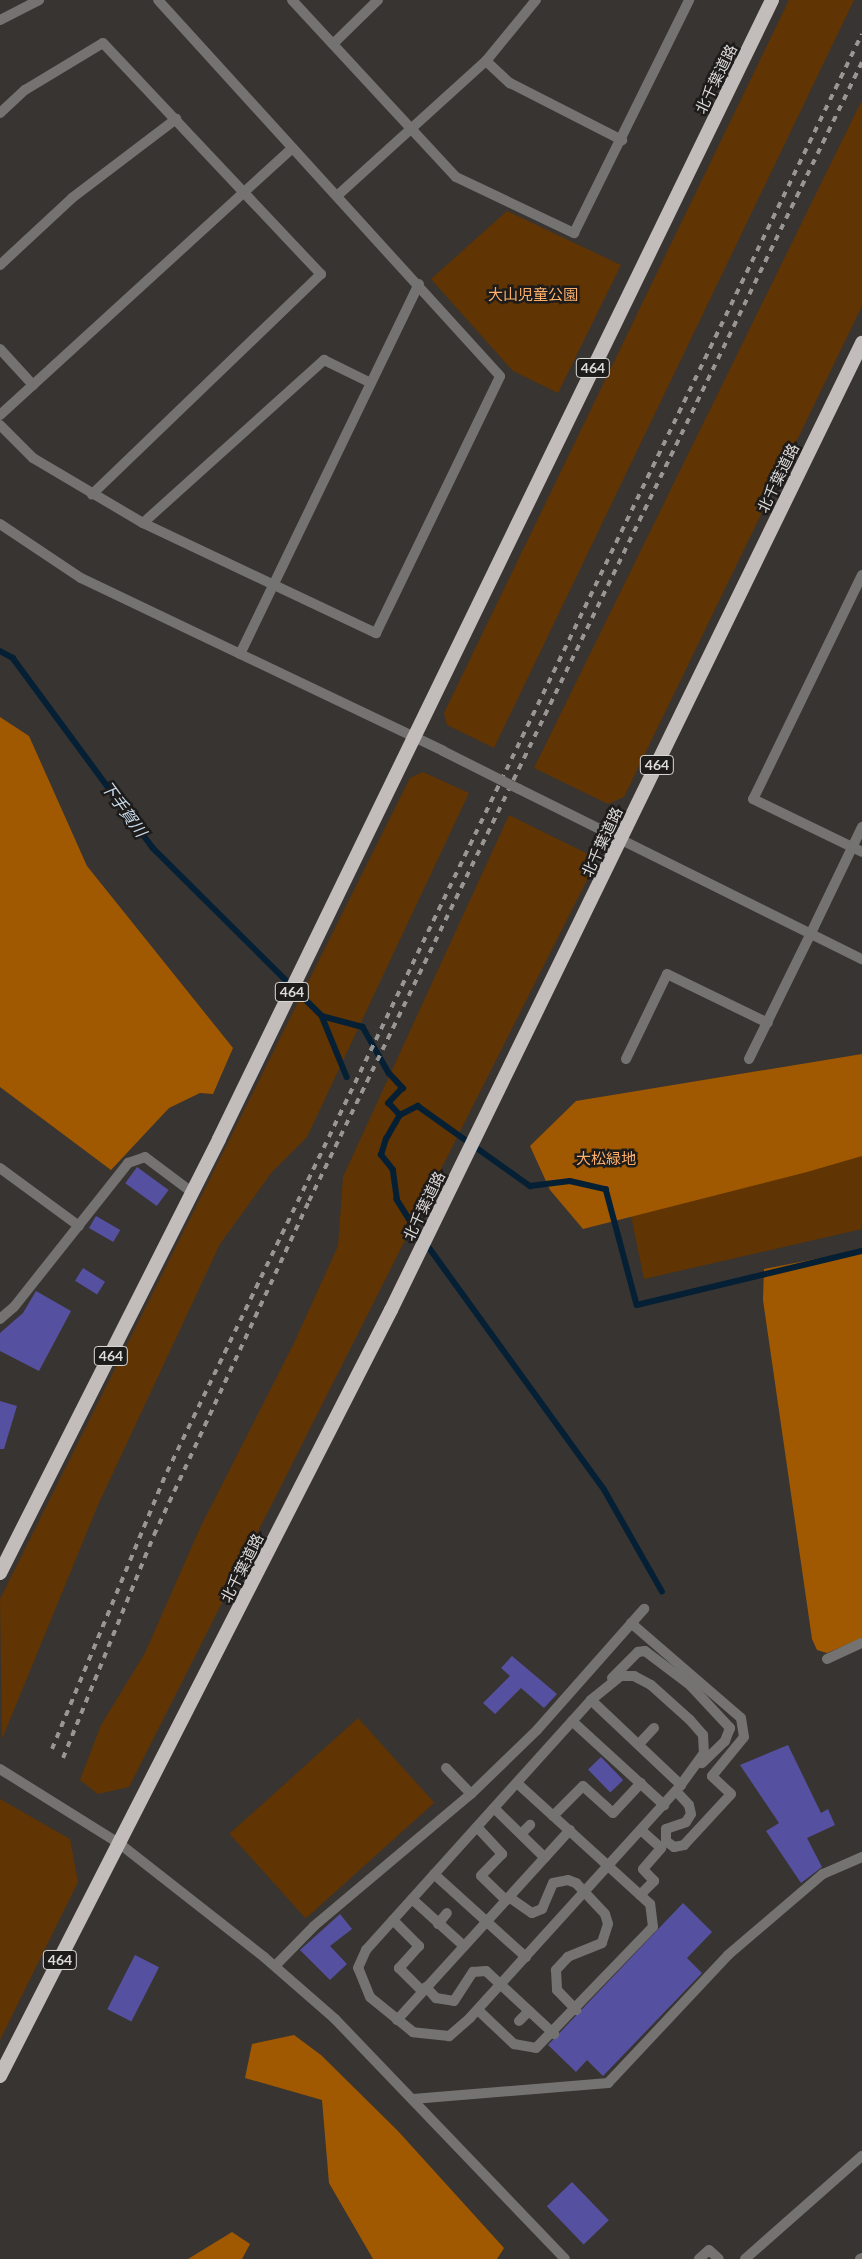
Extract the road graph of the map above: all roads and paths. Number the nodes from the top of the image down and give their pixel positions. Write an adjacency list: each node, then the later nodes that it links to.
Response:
1 (39, 0): 8 (street)
2 (158, 0): 15 (street)
3 (292, 0): 9 (street)
4 (378, 0): 9 (street)
5 (536, 0): 10 (street)
6 (689, 0): 14 (street)
7 (772, 0): 32 (highway, 北千葉道路 / 464)
8 (0, 20)
9 (333, 44): 13 (street)
10 (486, 61): 13 (street); 14 (street)
11 (0, 114): 12 (street)
12 (176, 119): 16 (street); 18 (street)
13 (411, 128): 14 (street); 17 (street)
14 (622, 140)
15 (292, 148): 16 (street); 17 (street)
16 (244, 192): 23 (street); 26 (street)
17 (338, 196): 19 (street)
18 (0, 264)
19 (419, 284): 22 (street); 30 (street)
20 (862, 342): 34 (highway, 北千葉道路 / 464)
21 (0, 349): 23 (street)
22 (371, 383): 27 (street); 30 (street)
23 (33, 385): 24 (street)
24 (0, 415)
25 (0, 425): 26 (street)
26 (92, 494): 27 (street)
27 (143, 523): 30 (street)
28 (0, 524): 31 (street)
29 (862, 575): 35 (street)
30 (273, 585): 31 (street)
31 (240, 654): 32 (street)
32 (415, 737): 34 (street, bridge); 43 (highway, 北千葉道路 / 464)
33 (862, 826): 35 (street)
34 (622, 840): 37 (street); 71 (highway, 北千葉道路 / 464)
35 (852, 847): 36 (street); 37 (street)
36 (862, 852)
37 (810, 935): 38 (street); 39 (street)
38 (862, 959)
39 (768, 1023): 40 (street); 41 (street)
40 (626, 1058)
41 (749, 1059)
42 (0, 1168): 44 (street)
43 (192, 1193): 44 (street); 46 (highway, 北千葉道路 / 464)
44 (79, 1226): 45 (street)
45 (0, 1319)
46 (0, 1572)
47 (644, 1609): 48 (street)
48 (631, 1623): 61 (street); 62 (street)
49 (862, 1643): 50 (street)
50 (827, 1659)
51 (606, 1684): 52 (street); 58 (street); 58 (street)
52 (591, 1700): 53 (street); 55 (street)
53 (572, 1721): 59 (street); 60 (street)
54 (654, 1728): 55 (street)
55 (638, 1744): 61 (street)
56 (446, 1768): 62 (street)
57 (0, 1770): 71 (street)
58 (691, 1774): 61 (street)
59 (517, 1783): 64 (street); 65 (street)
60 (641, 1783): 63 (street); 65 (street)
61 (679, 1788): 63 (street)
62 (471, 1794): 86 (street)
63 (664, 1805): 69 (street)
64 (494, 1808): 67 (street); 70 (street)
65 (553, 1816): 68 (street)
66 (530, 1825): 70 (street)
67 (476, 1827): 75 (street); 79 (street)
68 (570, 1830): 73 (street); 74 (street)
69 (641, 1830): 74 (street); 77 (street)
70 (521, 1834): 73 (street)
71 (120, 1844): 86 (street); 95 (highway, 北千葉道路 / 464)
72 (862, 1857): 96 (street)
73 (544, 1858): 79 (street)
74 (608, 1866): 76 (street); 77 (street)
75 (434, 1874): 78 (street); 82 (street)
76 (584, 1892): 79 (street); 85 (street); 90 (street)
77 (640, 1895): 90 (street)
78 (412, 1899): 81 (street); 83 (street)
79 (507, 1899): 82 (street)
80 (447, 1913): 83 (street)
81 (394, 1920): 88 (street); 92 (street)
82 (486, 1922): 84 (street); 85 (street)
83 (438, 1924): 84 (street)
84 (464, 1946): 88 (street)
85 (526, 1957): 87 (street)
86 (275, 1966): 96 (street)
87 (501, 1985): 88 (street); 89 (street); 91 (street)
88 (424, 1989): 92 (street)
89 (478, 2010): 92 (street); 94 (street)
90 (576, 2010): 94 (street)
91 (529, 2011): 93 (street); 94 (street)
92 (397, 2020)
93 (519, 2021)
94 (554, 2034)
95 (0, 2076)
96 (413, 2099): 98 (street)
97 (862, 2156): 101 (street)
98 (565, 2259)
99 (700, 2259): 100 (street)
100 (719, 2259)
101 (745, 2259)

